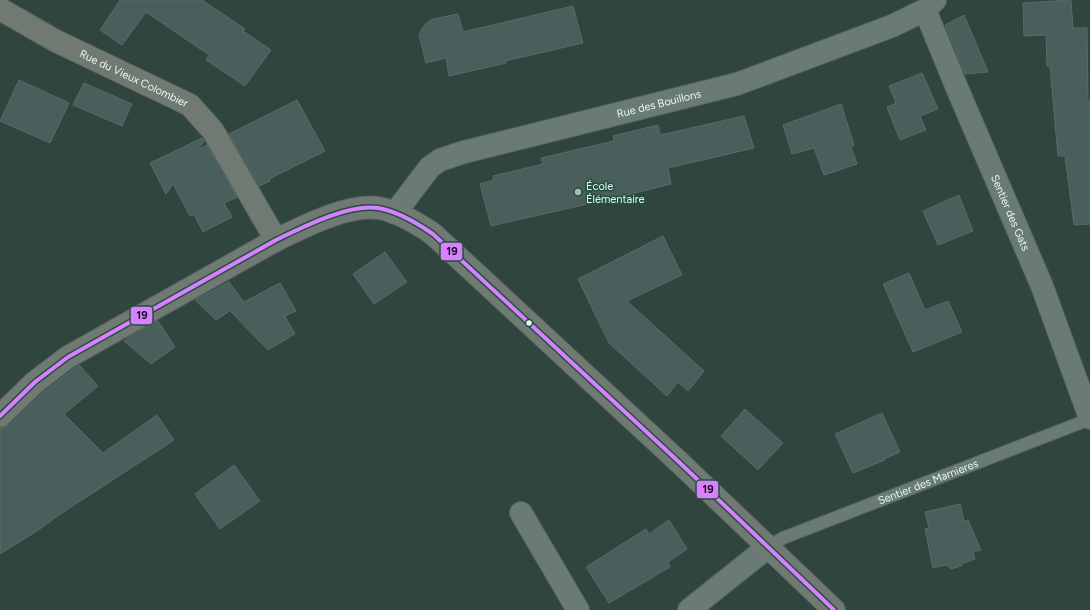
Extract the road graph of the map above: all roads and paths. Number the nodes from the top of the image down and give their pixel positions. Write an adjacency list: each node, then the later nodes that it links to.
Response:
1 (930, 5): 3 (street, Rue des Bouillons); 6 (street, Sentier des Gats)
2 (0, 9): 4 (street, Rue du Vieux Colombier)
3 (395, 213): 4 (street); 8 (street)
4 (276, 240): 5 (street)
5 (0, 416)
6 (1090, 419): 8 (lane, Sentier des Marnieres)
7 (521, 513): 9 (street)
8 (768, 547): 10 (street); 11 (street)
9 (578, 610)
10 (689, 610)
11 (834, 610)

